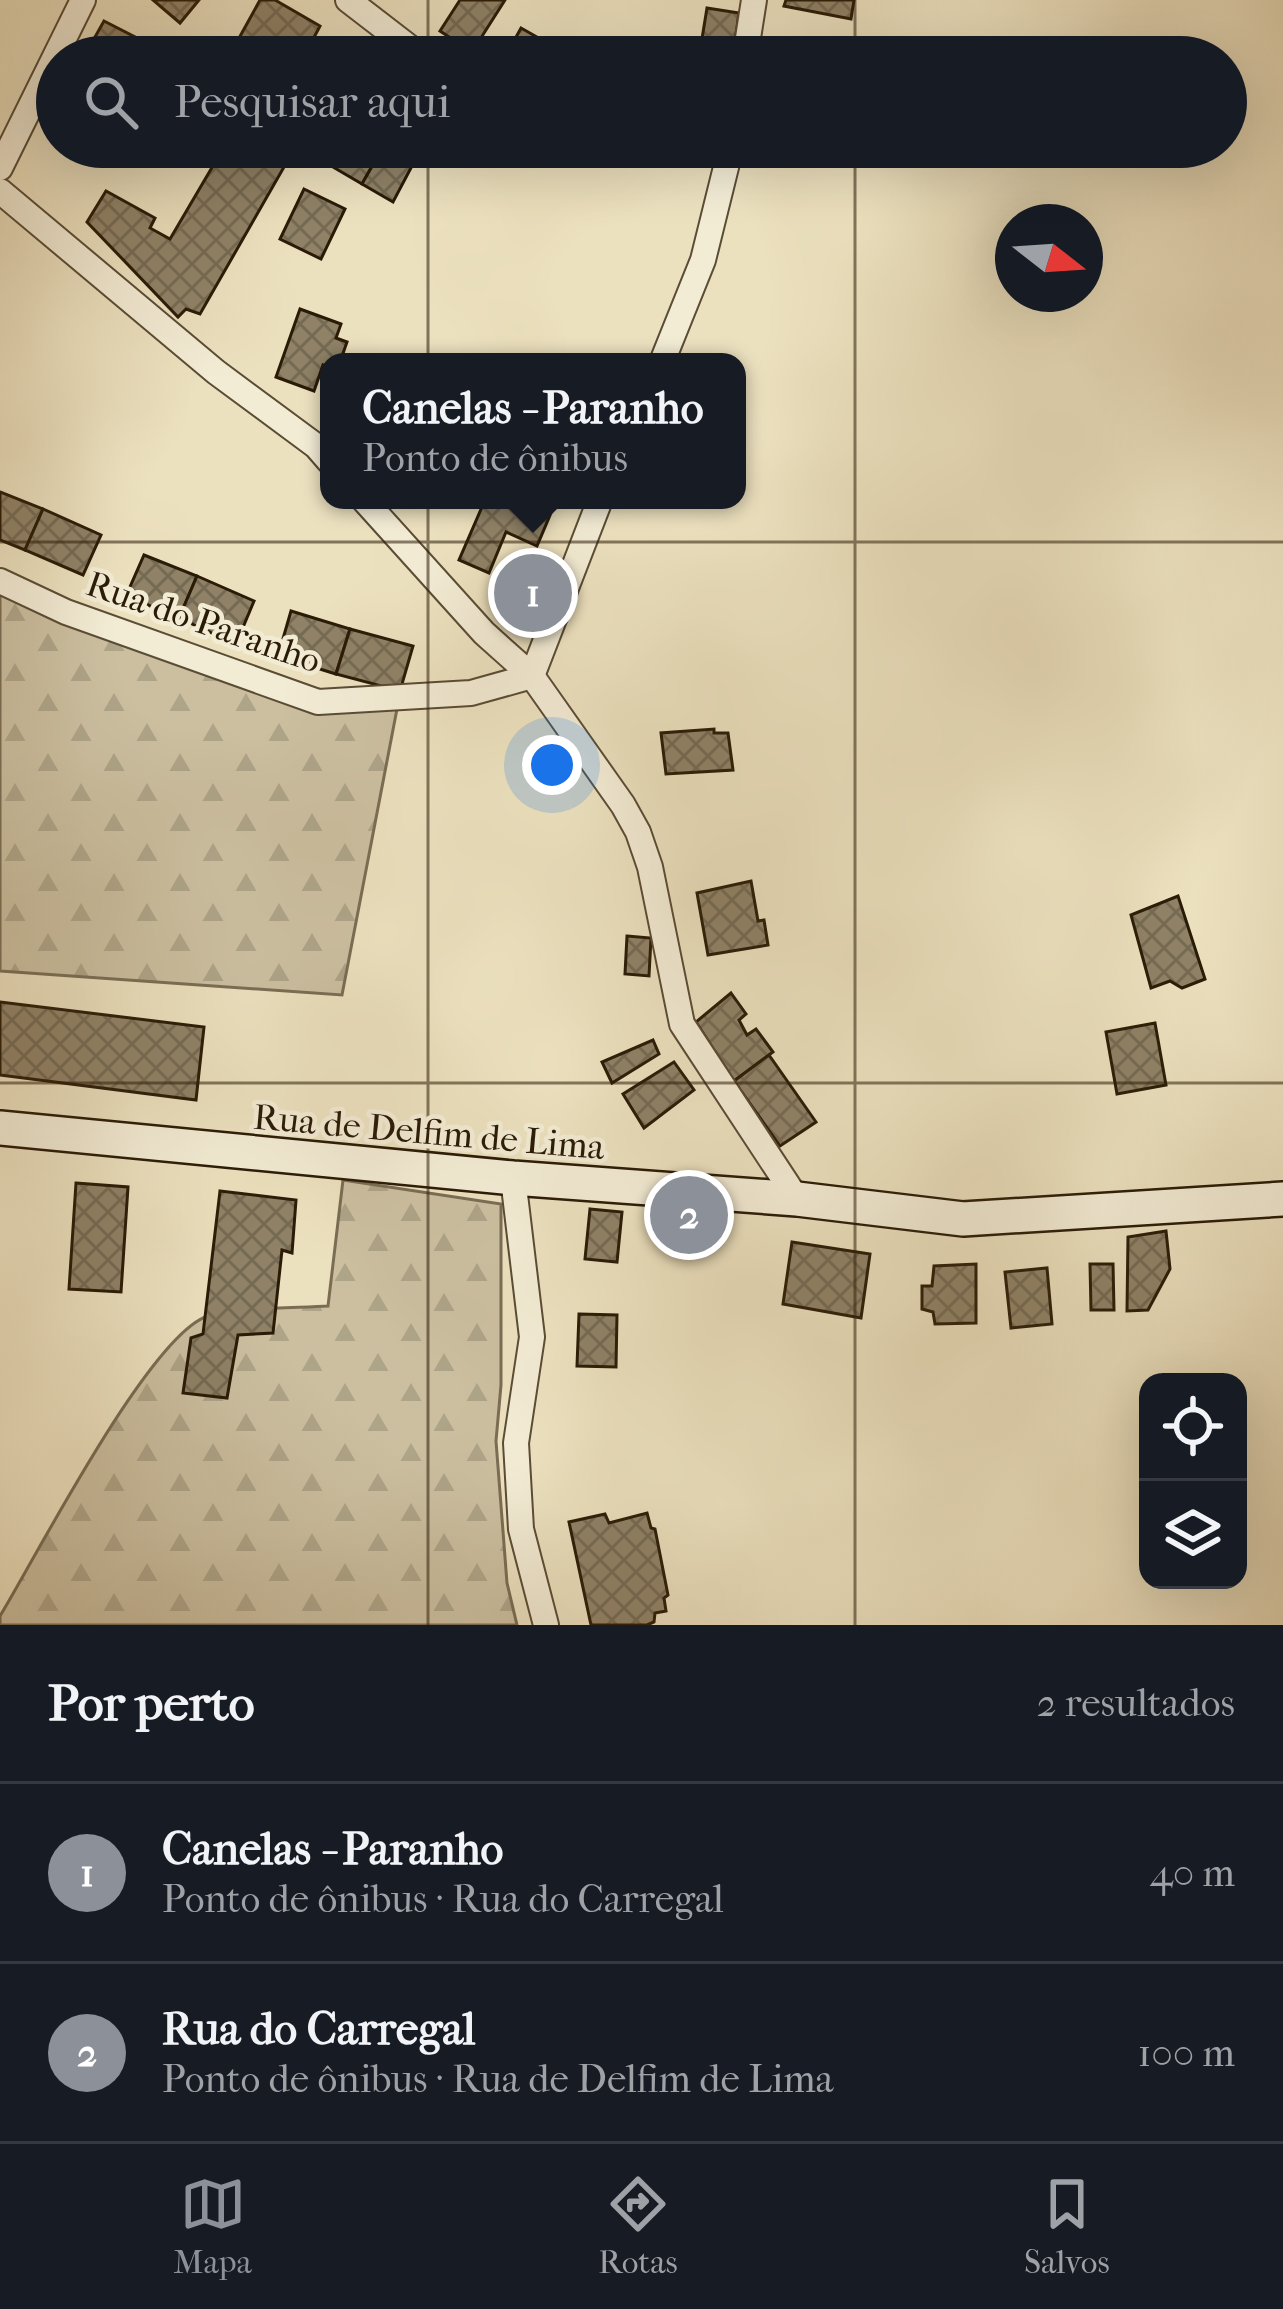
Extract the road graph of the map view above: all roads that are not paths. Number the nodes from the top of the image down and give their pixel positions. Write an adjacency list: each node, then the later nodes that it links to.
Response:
1 (83, 0): 4 (street)
2 (349, 0): 5 (street)
3 (754, 0): 6 (street)
4 (65, 36)
5 (395, 36)
6 (748, 36)
7 (36, 95): 8 (street)
8 (0, 168)
9 (726, 168): 11 (street)
10 (0, 190): 12 (street)
11 (666, 353)
12 (320, 451)
13 (372, 509): 16 (street)
14 (597, 509): 16 (street)
15 (0, 581): 16 (street, Rua do Paranho)
16 (532, 676): 19 (street)
17 (0, 1128): 18 (main road, Rua de Delfim de Lima)
18 (513, 1178): 19 (main road, Rua de Delfim de Lima); 21 (street)
19 (797, 1199): 20 (main road, Rua de Delfim de Lima)
20 (1283, 1199)
21 (546, 1625)

